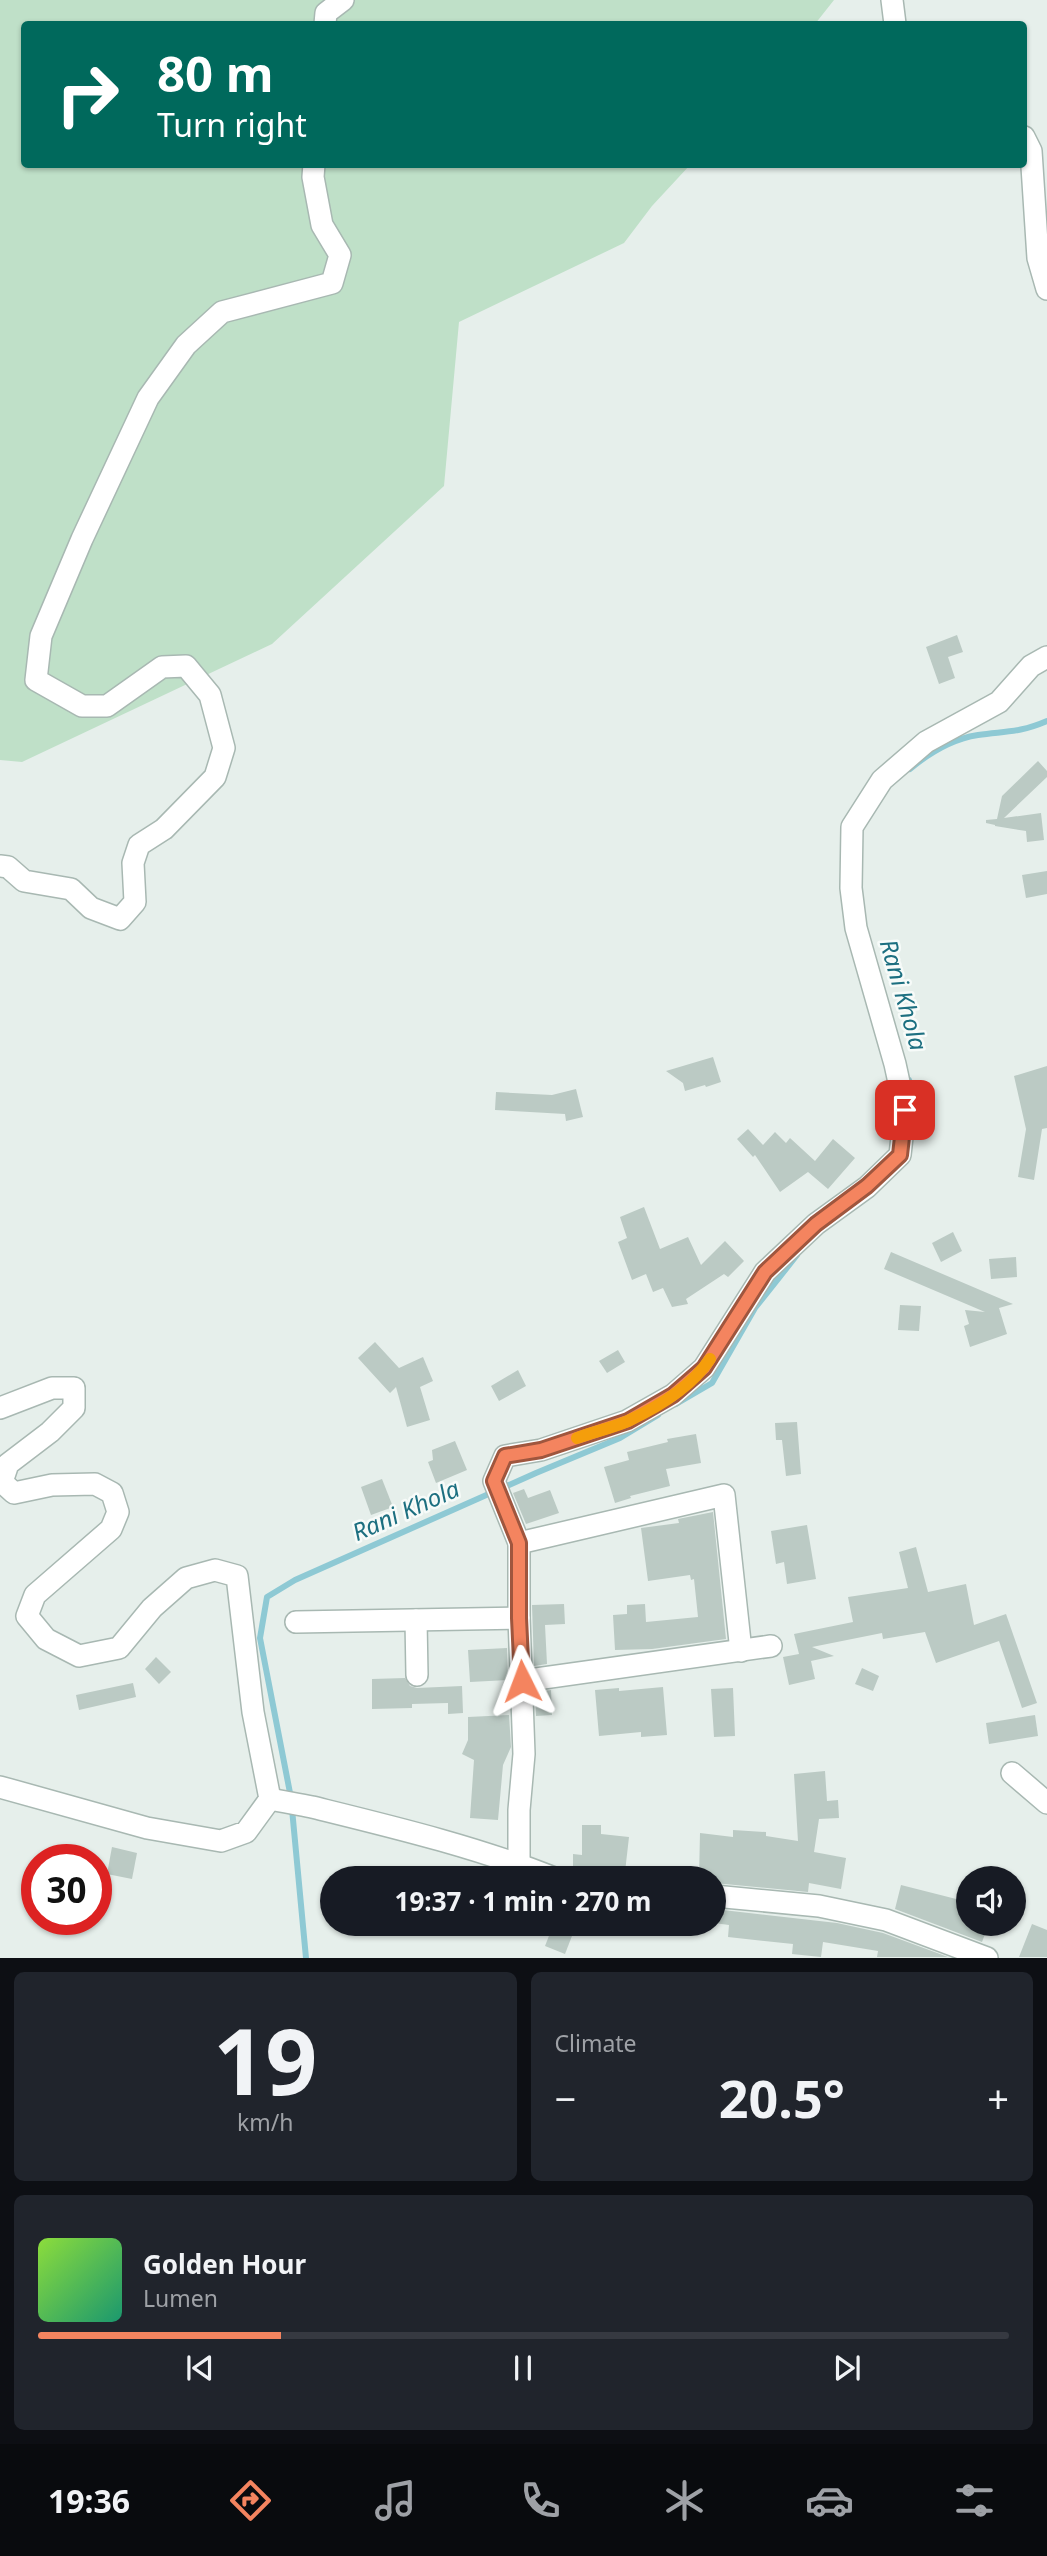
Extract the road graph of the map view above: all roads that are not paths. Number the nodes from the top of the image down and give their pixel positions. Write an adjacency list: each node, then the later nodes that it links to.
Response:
1 (343, 0): 3 (street)
2 (892, 0): 4 (street)
3 (325, 21)
4 (895, 21)
5 (1027, 143): 7 (street)
6 (314, 168): 9 (street)
7 (1047, 289)
8 (1047, 657): 11 (street)
9 (0, 866)
10 (0, 1408): 21 (street)
11 (519, 1543): 12 (street); 16 (street)
12 (519, 1618): 13 (street); 18 (street)
13 (416, 1620): 14 (street); 17 (street)
14 (296, 1622)
15 (771, 1646): 16 (street)
16 (741, 1651): 18 (street)
17 (417, 1675)
18 (522, 1681): 23 (street)
19 (1012, 1773): 22 (street)
20 (0, 1787): 21 (street)
21 (277, 1800): 23 (street)
22 (1047, 1803)
23 (519, 1864): 24 (street)
24 (524, 1866)
25 (726, 1897): 26 (street)
26 (987, 1958)

